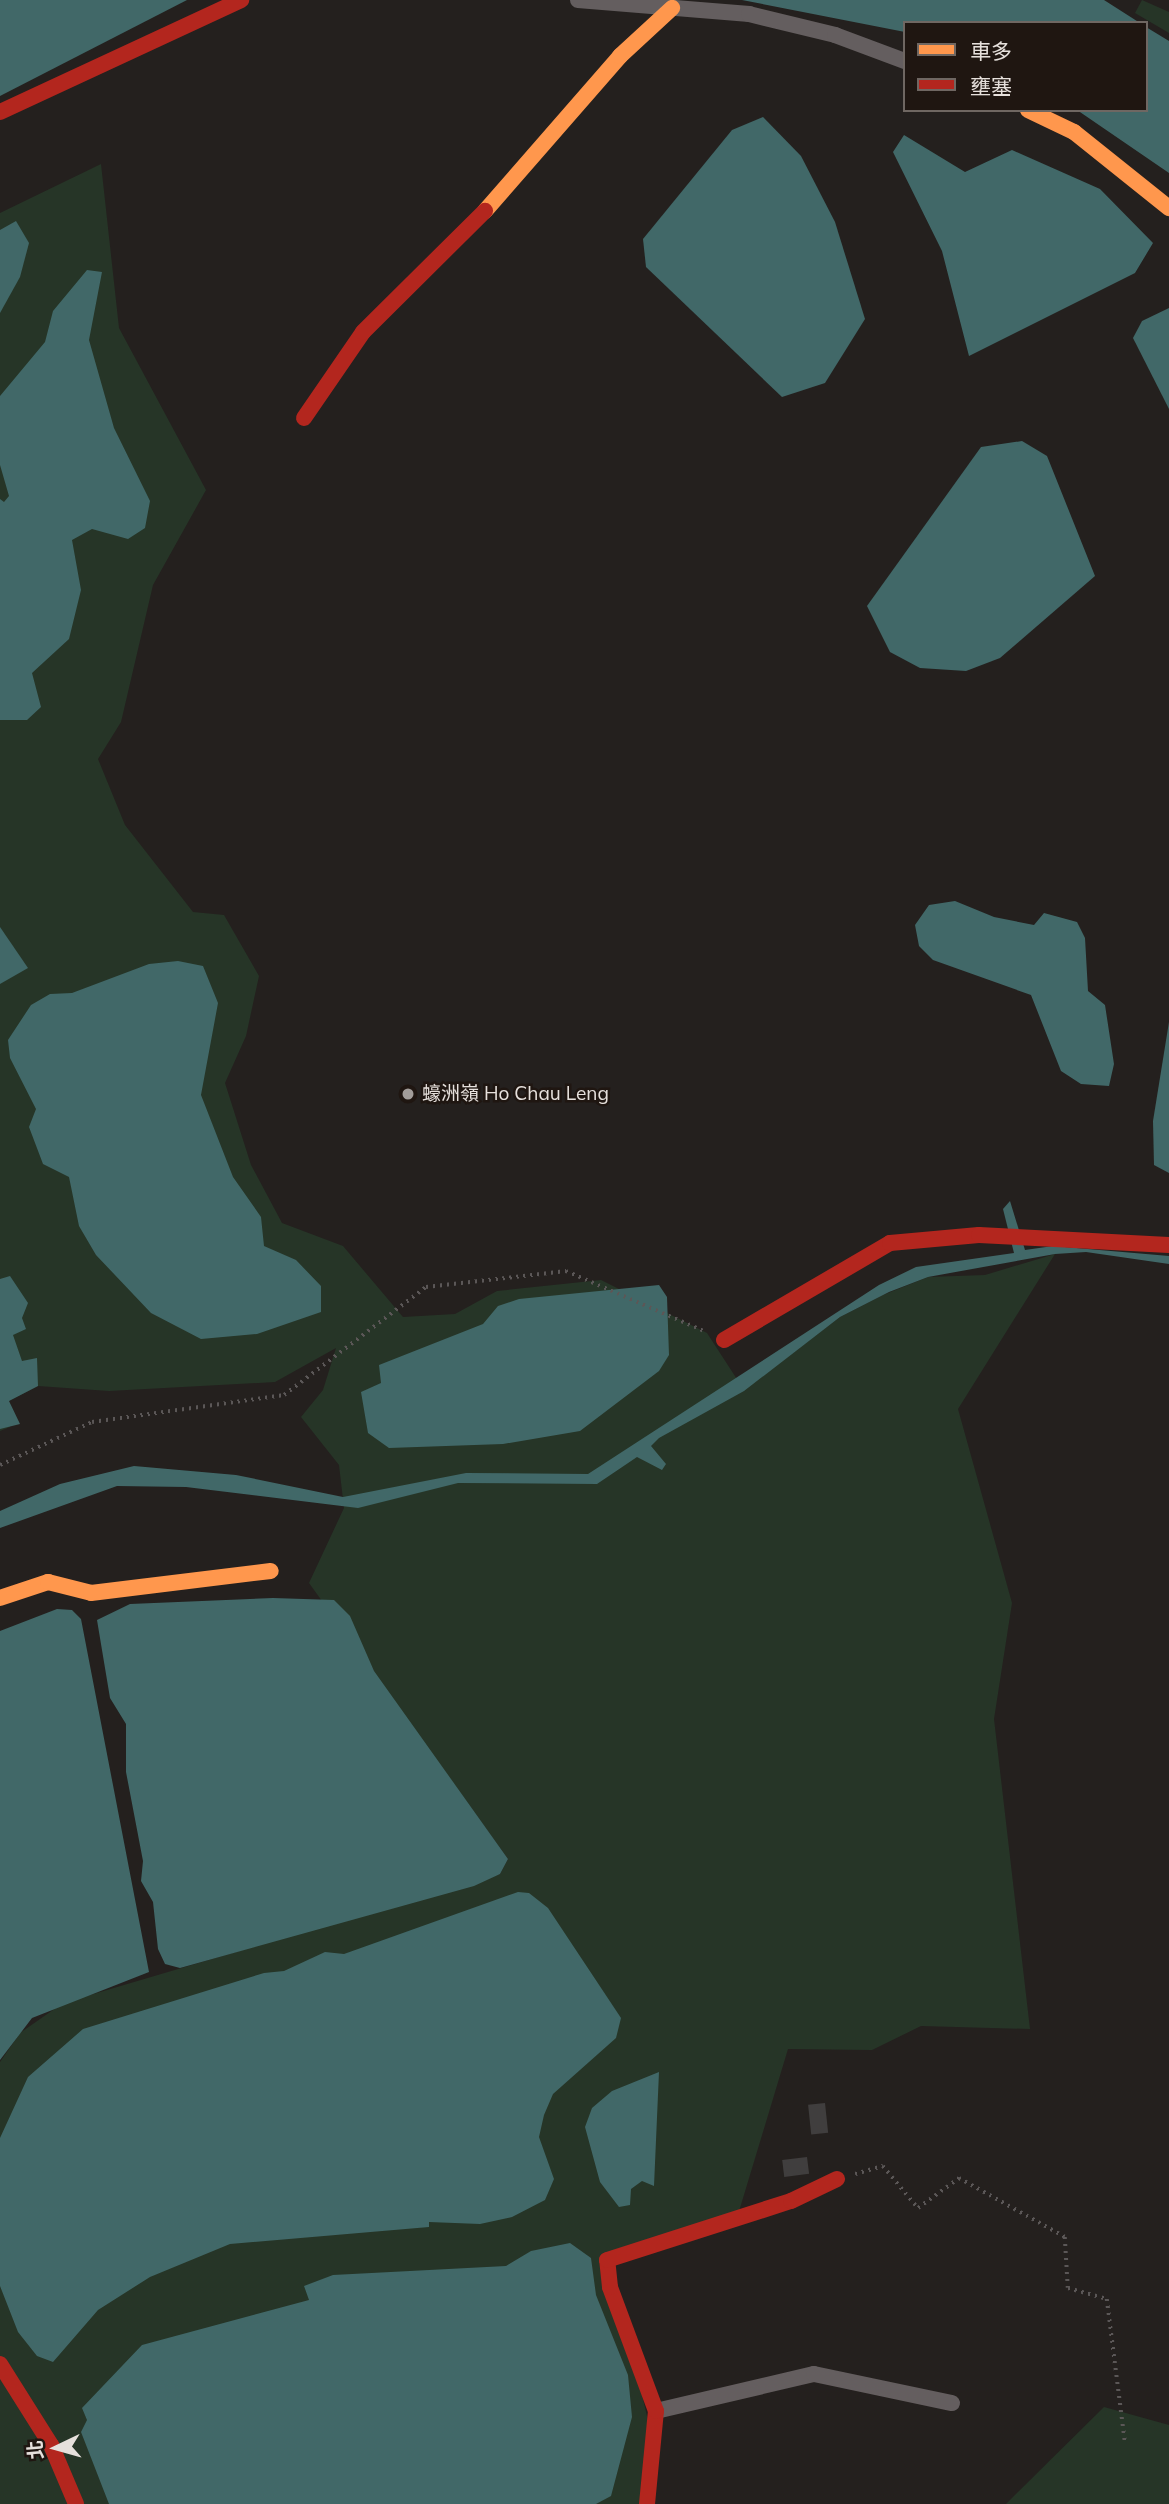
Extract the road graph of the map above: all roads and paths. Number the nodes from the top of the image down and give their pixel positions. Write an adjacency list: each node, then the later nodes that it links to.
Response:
1 (241, 0): 6 (street)
2 (578, 0): 4 (street)
3 (696, 5): 4 (street); 5 (street)
4 (673, 8): 9 (street)
5 (903, 60)
6 (0, 112)
7 (1032, 112): 8 (street)
8 (1169, 208)
9 (304, 418)
10 (1169, 1245): 11 (street)
11 (724, 1340): 12 (path)
12 (0, 1465)
13 (271, 1571): 14 (street)
14 (0, 1598)
15 (837, 2179): 18 (street); 19 (path)
16 (0, 2364): 20 (street)
17 (952, 2403): 18 (street)
18 (656, 2411): 21 (street)
19 (1125, 2442)
20 (76, 2504)
21 (647, 2504)

